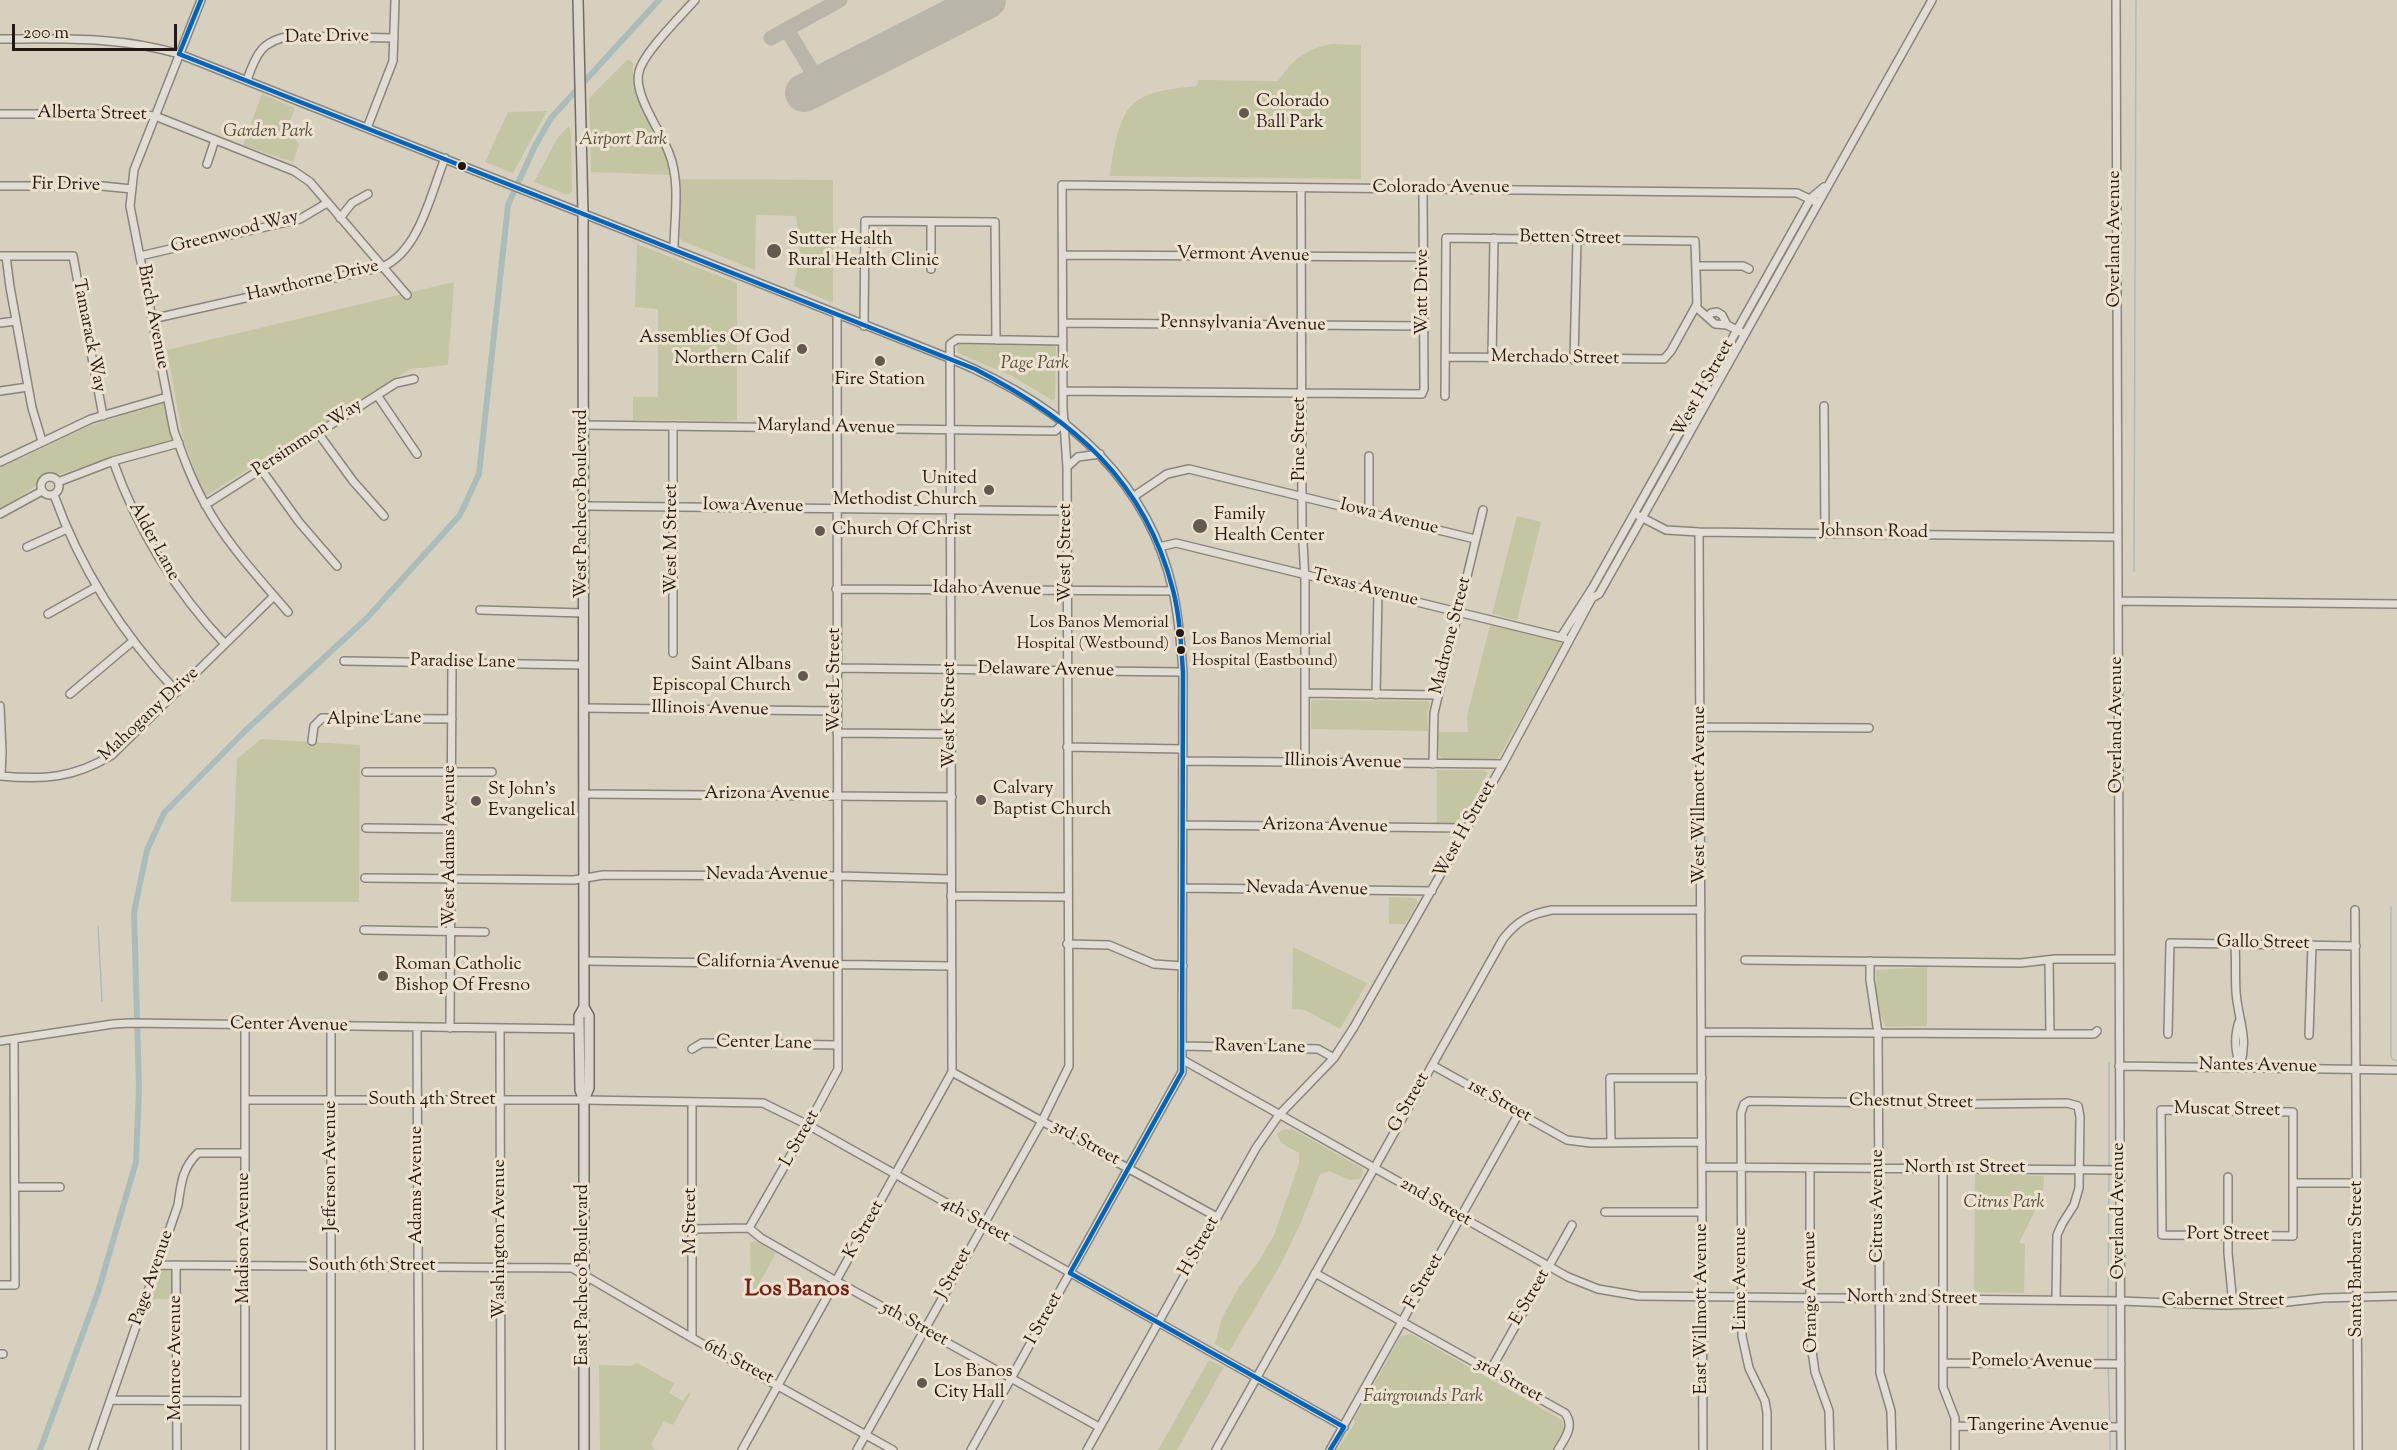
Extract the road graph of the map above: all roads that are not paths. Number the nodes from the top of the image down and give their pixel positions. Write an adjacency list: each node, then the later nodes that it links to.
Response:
1 (201, 0): 9 (street, Birch Avenue)
2 (395, 0): 7 (street)
3 (578, 0): 27 (highway, West Pacheco Boulevard)
4 (695, 0): 32 (street)
5 (1932, 0): 17 (street, West H Street)
6 (2116, 0): 107 (street, Overland Avenue)
7 (394, 38): 10 (street, Date Drive); 13 (street)
8 (0, 39): 9 (street, I Street)
9 (179, 54): 10 (street, I Street); 12 (street, Birch Avenue)
10 (247, 80): 13 (street, I Street)
11 (0, 114): 12 (street, Alberta Street)
12 (155, 116): 14 (street, Alberta Street); 21 (street, Birch Avenue)
13 (367, 128): 15 (street, I Street)
14 (215, 140): 16 (street); 25 (street, Alberta Street)
15 (445, 159): 27 (street, I Street); 39 (street, Hawthorne Drive)
16 (207, 164)
17 (1826, 184): 24 (street, West H Street); 26 (street, West H Street)
18 (1062, 185): 20 (street, Colorado Avenue); 33 (street, West J Street)
19 (0, 186): 21 (street, Fir Drive)
20 (1301, 188): 22 (street, Colorado Avenue); 36 (street, Pine Street)
21 (132, 189): 35 (street, Birch Avenue)
22 (1423, 190): 24 (street, Colorado Avenue); 37 (street, Watt Drive)
23 (368, 194): 28 (street)
24 (1811, 198): 26 (street, Colorado Avenue); 52 (street, West H Street)
25 (327, 203): 28 (street, Alberta Street); 35 (street, Greenwood Way)
26 (1818, 203): 53 (street, West H Street)
27 (583, 213): 32 (street, I Street); 72 (highway, West Pacheco Boulevard)
28 (340, 218): 39 (street, Alberta Street)
29 (931, 222): 40 (street); 50 (street); 54 (street)
30 (1494, 238): 31 (street, Betten Street); 56 (street, Betten Street); 58 (street)
31 (1577, 239): 38 (street, Betten Street); 59 (street)
32 (674, 249): 44 (street, I Street)
33 (1063, 255): 36 (street, Vermont Avenue); 48 (street, West J Street)
34 (3, 256): 46 (street); 69 (street, Tamarack Way)
35 (140, 256): 45 (street, Birch Avenue)
36 (1301, 257): 37 (street, Vermont Avenue); 49 (street, Pine Street)
37 (1424, 257): 51 (street, Watt Drive)
38 (1696, 266): 41 (street); 43 (street)
39 (382, 267): 42 (street, Alberta Street); 45 (street, Hawthorne Drive)
40 (931, 269)
41 (1749, 269)
42 (407, 295)
43 (1698, 309): 52 (street); 59 (street, Merchado Street)
44 (837, 315): 50 (street, I Street); 75 (street, West L Street)
45 (152, 319): 67 (street, Birch Avenue)
46 (16, 321): 47 (street); 61 (street)
47 (0, 323)
48 (1063, 323): 49 (street, Pennsylvania Avenue); 55 (street, West J Street)
49 (1301, 325): 51 (street, Pennsylvania Avenue); 64 (street, Pine Street)
50 (864, 326): 57 (street, I Street)
51 (1424, 326): 64 (street, Watt Drive)
52 (1737, 330): 53 (street); 71 (street, West H Street)
53 (1745, 334): 74 (street, West H Street)
54 (996, 340): 55 (street); 57 (street)
55 (1063, 341): 63 (street, West J Street)
56 (1446, 357): 58 (street, Merchado Street); 66 (street)
57 (949, 358): 70 (street, I Street); 76 (street, West K Street)
58 (1492, 358): 59 (street, Merchado Street)
59 (1574, 360)
60 (414, 379): 65 (street, Persimmon Way)
61 (28, 387): 62 (street); 78 (street)
62 (0, 391)
63 (1063, 391): 64 (street); 70 (street, West J Street)
64 (1301, 394): 91 (street, Pine Street)
65 (376, 395): 77 (street, Persimmon Way); 80 (street)
66 (1445, 396)
67 (167, 397): 69 (street); 79 (street, Birch Avenue)
68 (1824, 406): 106 (street)
69 (103, 416): 78 (street)
70 (1065, 422): 76 (street, Maryland Avenue); 81 (street, I Street); 85 (street, West J Street)
71 (1686, 422): 74 (street); 100 (street, West H Street)
72 (584, 425): 73 (street, Maryland Avenue); 93 (highway, West Pacheco Boulevard)
73 (673, 426): 75 (street, Maryland Avenue); 94 (street, West M Street)
74 (1693, 426): 103 (street, West H Street)
75 (837, 428): 76 (street, Maryland Avenue); 95 (street, West L Street)
76 (951, 430): 96 (street, West K Street)
77 (318, 433): 86 (street, Persimmon Way); 102 (street)
78 (42, 441): 83 (street)
79 (178, 443): 84 (street); 92 (street, Birch Avenue)
80 (417, 453)
81 (1100, 454): 85 (street); 90 (street, I Street)
82 (1369, 456): 99 (street)
83 (0, 462)
84 (113, 462): 87 (street); 131 (street, Alder Lane)
85 (1067, 467): 98 (street, West J Street)
86 (261, 469): 92 (street, Persimmon Way); 111 (street)
87 (58, 482): 88 (street); 89 (street)
88 (42, 491): 89 (street); 101 (street)
89 (54, 495): 104 (street)
90 (1133, 497): 91 (street, Iowa Avenue); 110 (street, I Street)
91 (1302, 497): 99 (street, Iowa Avenue); 112 (street, Pine Street)
92 (205, 505): 120 (street, Birch Avenue)
93 (583, 506): 94 (street, Iowa Avenue); 126 (highway, West Pacheco Boulevard)
94 (673, 506): 95 (street, Iowa Avenue); 132 (street, West M Street)
95 (837, 507): 96 (street, Iowa Avenue); 114 (street, West L Street)
96 (951, 509): 98 (street, Iowa Avenue); 115 (street, West K Street)
97 (1483, 510): 108 (street, Madrone Street)
98 (1067, 511): 116 (street, West J Street)
99 (1369, 513): 108 (street, Iowa Avenue)
100 (1635, 513): 103 (street, Johnson Road); 119 (street, West H Street)
101 (0, 514)
102 (384, 516)
103 (1642, 518): 105 (street, Johnson Road); 119 (street, West H Street)
104 (67, 528): 109 (street); 113 (street)
105 (1699, 531): 106 (street, Johnson Road); 149 (street, West Willmott Avenue)
106 (1825, 532): 107 (street, Johnson Road)
107 (2117, 537): 121 (street, Overland Avenue)
108 (1475, 539): 125 (street, Madrone Street)
109 (27, 547)
110 (1159, 547): 112 (street, Texas Avenue); 117 (street, I Street)
111 (337, 566)
112 (1304, 574): 118 (street, Texas Avenue); 141 (street, Pine Street)
113 (96, 586): 127 (street); 130 (street)
114 (836, 589): 115 (street, Idaho Avenue); 136 (street, West L Street)
115 (952, 589): 116 (street, Idaho Avenue); 137 (street, West K Street)
116 (1067, 591): 117 (street, Idaho Avenue); 138 (street, West J Street)
117 (1173, 591): 139 (street, I Street)
118 (1378, 592): 125 (street, Texas Avenue); 143 (street)
119 (1591, 595): 128 (street); 129 (street, West H Street)
120 (274, 596): 124 (street, Birch Avenue); 131 (street, Mahogany Drive)
121 (2118, 601): 122 (street); 189 (street, Overland Avenue)
122 (2397, 604)
123 (480, 610): 126 (street)
124 (288, 612)
125 (1458, 612): 128 (street, Texas Avenue); 144 (street, Madrone Street)
126 (583, 613): 135 (highway, West Pacheco Boulevard)
127 (48, 614)
128 (1561, 637): 129 (street, Texas Avenue)
129 (1571, 640): 159 (street, West H Street)
130 (133, 641): 140 (street); 142 (street)
131 (225, 644): 140 (street, Mahogany Drive)
132 (673, 653)
133 (344, 661): 134 (street, Paradise Lane)
134 (452, 663): 135 (street, Paradise Lane); 148 (street, West Adams Avenue)
135 (583, 665): 146 (highway, West Pacheco Boulevard)
136 (836, 668): 137 (street, Delaware Avenue); 147 (street, West L Street)
137 (951, 670): 138 (street, Delaware Avenue); 152 (street, West K Street)
138 (1067, 671): 139 (street, Delaware Avenue); 154 (street, West J Street)
139 (1183, 672): 155 (street, I Street)
140 (177, 692): 163 (street, Mahogany Drive)
141 (1305, 693): 143 (street); 157 (street, Pine Street)
142 (70, 694)
143 (1377, 695): 144 (street)
144 (1438, 695): 158 (street, Madrone Street)
145 (0, 706): 163 (street)
146 (583, 708): 147 (street, Illinois Avenue); 164 (highway, West Pacheco Boulevard)
147 (837, 711): 151 (street, West L Street)
148 (452, 719): 153 (street, Alpine Lane); 162 (street, West Adams Avenue)
149 (1700, 727): 150 (street); 180 (street, West Willmott Avenue)
150 (1869, 728)
151 (837, 733): 152 (street); 165 (street, West L Street)
152 (952, 734): 166 (street, West K Street)
153 (312, 741)
154 (1067, 747): 155 (street); 179 (street, West J Street)
155 (1183, 749): 156 (street, I Street)
156 (1183, 761): 157 (street, Illinois Avenue); 167 (street, I Street)
157 (1305, 762): 158 (street, Illinois Avenue)
158 (1433, 764): 159 (street, Illinois Avenue)
159 (1503, 764): 169 (street, West H Street)
160 (366, 772): 162 (street)
161 (492, 772): 162 (street)
162 (451, 773): 170 (street, West Adams Avenue)
163 (1, 776)
164 (583, 794): 165 (street, Arizona Avenue); 173 (highway, West Pacheco Boulevard)
165 (837, 795): 166 (street, Arizona Avenue); 171 (street, West L Street)
166 (952, 797): 175 (street, West K Street)
167 (1183, 825): 169 (street, Arizona Avenue); 176 (street, I Street)
168 (366, 828): 170 (street)
169 (1467, 828): 177 (street, West H Street)
170 (451, 829): 174 (street, West Adams Avenue)
171 (837, 876): 173 (street, Nevada Avenue); 175 (street, Nevada Avenue); 194 (street, West L Street)
172 (365, 878): 174 (street, Nevada Avenue)
173 (584, 878): 174 (street, Nevada Avenue); 192 (highway, West Pacheco Boulevard)
174 (452, 879): 183 (street, West Adams Avenue)
175 (951, 879): 178 (street, West K Street)
176 (1183, 888): 177 (street, Nevada Avenue); 196 (street, I Street)
177 (1432, 891): 214 (street, West H Street)
178 (951, 896): 179 (street); 195 (street, West K Street)
179 (1067, 897): 185 (street, West J Street)
180 (1701, 910): 204 (street, West Willmott Avenue); 216 (street, G Street)
181 (2355, 910): 188 (street, Santa Barbara Street)
182 (364, 930): 183 (street)
183 (451, 931): 184 (street); 200 (street, West Adams Avenue)
184 (485, 932)
185 (1067, 944): 196 (street); 217 (street, West J Street)
186 (2235, 944): 187 (street, Gallo Street); 207 (street, Gallo Street); 219 (street)
187 (2312, 945): 188 (street, Gallo Street); 208 (street)
188 (2356, 946): 220 (street, Santa Barbara Street)
189 (2119, 959): 191 (street); 218 (street, Overland Avenue)
190 (1745, 960): 193 (street)
191 (2049, 961): 193 (street); 206 (street)
192 (584, 962): 194 (street, California Avenue); 202 (highway, West Pacheco Boulevard)
193 (1870, 962): 205 (street, Citrus Avenue)
194 (838, 964): 195 (street, California Avenue); 211 (street, West L Street)
195 (951, 966): 222 (street, West K Street)
196 (1183, 966): 212 (street, I Street)
197 (245, 1026): 198 (street, Center Avenue); 209 (street, Center Avenue); 224 (street, Madison Avenue)
198 (331, 1026): 199 (street, Center Avenue); 225 (street, Jefferson Avenue)
199 (417, 1028): 200 (street, Center Avenue); 226 (street, Adams Avenue)
200 (450, 1028): 201 (street, Center Avenue)
201 (500, 1028): 202 (street, Center Avenue); 228 (street, Washington Avenue)
202 (584, 1029): 227 (highway, East Pacheco Boulevard); 227 (highway, East Pacheco Boulevard)
203 (2097, 1031): 206 (street)
204 (1702, 1032): 205 (street); 223 (street, West Willmott Avenue)
205 (1878, 1034): 206 (street); 230 (street, Citrus Avenue)
206 (2050, 1034)
207 (2168, 1034)
208 (2309, 1035)
209 (14, 1039): 210 (street, Center Avenue); 253 (street)
210 (0, 1041)
211 (838, 1045): 213 (street, Center Lane); 235 (street, L Street)
212 (1183, 1046): 214 (street, Raven Lane); 215 (street, I Street)
213 (692, 1049)
214 (1334, 1058): 233 (street, H Street)
215 (1183, 1060): 233 (street, 2nd Street); 242 (street, I Street)
216 (1432, 1065): 232 (street, 1st Street); 239 (street, G Street)
217 (1069, 1066): 234 (street, J Street)
218 (2119, 1066): 219 (street, Nantes Avenue); 247 (street, Overland Avenue)
219 (2240, 1066): 220 (street, Nantes Avenue)
220 (2357, 1068): 221 (street, Nantes Avenue); 251 (street, Santa Barbara Street)
221 (2397, 1070)
222 (952, 1072): 234 (street, 3rd Street); 248 (street, K Street)
223 (1702, 1078): 236 (street, West Willmott Avenue); 237 (street)
224 (245, 1100): 225 (street, South 4th Street); 238 (street, Madison Avenue)
225 (332, 1100): 226 (street, South 4th Street); 268 (street, Jefferson Avenue)
226 (417, 1100): 228 (street, South 4th Street); 270 (street, Adams Avenue)
227 (584, 1100): 228 (street, South 4th Street); 229 (street, 4th Street); 273 (highway, East Pacheco Boulevard)
228 (500, 1101): 267 (street, Washington Avenue)
229 (692, 1103): 235 (street, 4th Street); 260 (street, M Street)
230 (1879, 1103): 231 (street, Chestnut Street); 244 (street, Citrus Avenue); 246 (street, Chestnut Street)
231 (1744, 1104): 241 (street, Lime Avenue)
232 (1519, 1113): 237 (street, 1st Street); 257 (street, F Street)
233 (1279, 1115): 239 (street, 2nd Street); 256 (street, H Street)
234 (1042, 1121): 242 (street, 3rd Street); 258 (street, J Street)
235 (808, 1125): 248 (street, 4th Street); 261 (street, L Street)
236 (1702, 1142): 237 (street); 240 (street, East Willmott Avenue)
237 (1611, 1143)
238 (244, 1153): 264 (street, Page Avenue); 266 (street, Madison Avenue)
239 (1374, 1167): 257 (street, 2nd Street); 272 (street, G Street)
240 (1702, 1167): 241 (street, North 1st Street); 255 (street, East Willmott Avenue)
241 (1742, 1167): 243 (street, North 1st Street); 279 (street, Lime Avenue)
242 (1130, 1168): 256 (street, 3rd Street); 271 (street, I Street)
243 (1810, 1168): 244 (street, North 1st Street); 280 (street, Orange Avenue)
244 (1879, 1168): 245 (street, North 1st Street); 281 (street, Citrus Avenue)
245 (1943, 1169): 246 (street, North 1st Street); 282 (street)
246 (2080, 1170): 247 (street, North 1st Street); 283 (street)
247 (2120, 1170): 284 (street, Overland Avenue)
248 (895, 1176): 258 (street, 4th Street); 274 (street, K Street)
249 (2228, 1177): 263 (street)
250 (2293, 1183): 251 (street); 262 (street, Muscat Street); 263 (street, Port Street)
251 (2357, 1183): 276 (street, Santa Barbara Street)
252 (60, 1187): 253 (street)
253 (16, 1188): 275 (street)
254 (1605, 1212): 255 (street)
255 (1702, 1212): 278 (street, East Willmott Avenue)
256 (1217, 1217): 286 (street, H Street)
257 (1461, 1218): 269 (street, 2nd Street); 287 (street, F Street)
258 (983, 1225): 271 (street, 4th Street); 288 (street, J Street)
259 (1572, 1225): 269 (street, E Street)
260 (692, 1228): 261 (street); 289 (street, M Street)
261 (749, 1228): 274 (street, 5th Street)
262 (2162, 1235): 263 (street, Port Street)
263 (2229, 1236): 285 (street)
264 (158, 1265): 265 (street, South 6th Street); 296 (street, Page Avenue)
265 (177, 1265): 266 (street, South 6th Street); 297 (street, Monroe Avenue)
266 (245, 1266): 268 (street, South 6th Street); 298 (street, Madison Avenue)
267 (501, 1266): 270 (street, South 6th Street); 273 (street, South 6th Street); 309 (street, Washington Avenue)
268 (332, 1267): 270 (street, South 6th Street); 307 (street, Jefferson Avenue)
269 (1549, 1267): 278 (street, 2nd Street); 292 (street, E Street)
270 (418, 1268): 308 (street, Adams Avenue)
271 (1070, 1273): 286 (street, 4th Street); 294 (street, I Street)
272 (1315, 1273): 287 (street, 3rd Street); 293 (street, G Street)
273 (584, 1275): 289 (street, 6th Street); 310 (highway, East Pacheco Boulevard)
274 (836, 1281): 288 (street, 5th Street); 295 (street, K Street)
275 (0, 1285)
276 (2358, 1296): 277 (street, Cabernet Street); 285 (street, Cabernet Street); 325 (street, Santa Barbara Street)
277 (2397, 1296)
278 (1702, 1297): 279 (street, North 2nd Street); 319 (street, East Willmott Avenue)
279 (1742, 1297): 280 (street, North 2nd Street); 320 (street, Lime Avenue)
280 (1810, 1298): 281 (street, North 2nd Street); 321 (street, Orange Avenue)
281 (1879, 1299): 282 (street, North 2nd Street); 322 (street, Citrus Avenue)
282 (1943, 1299): 283 (street, North 2nd Street); 290 (street)
283 (2056, 1300): 284 (street, North 2nd Street)
284 (2121, 1301): 285 (street, Cabernet Street); 291 (street, Overland Avenue)
285 (2233, 1305)
286 (1158, 1322): 293 (street, 4th Street); 301 (street, H Street)
287 (1403, 1322): 292 (street, 3rd Street); 299 (street, F Street)
288 (924, 1330): 294 (street, 5th Street); 303 (street, J Street)
289 (693, 1338): 295 (street, 6th Street)
290 (1943, 1363): 291 (street, Pomelo Avenue); 300 (street)
291 (2121, 1364): 302 (street, Overland Avenue)
292 (1490, 1371): 318 (street, 3rd Street)
293 (1256, 1378): 299 (street, 4th Street); 316 (street, G Street)
294 (1011, 1379): 301 (street, 5th Street); 314 (street, I Street)
295 (778, 1384): 303 (street, 6th Street); 311 (street, K Street)
296 (112, 1400): 297 (street); 304 (street, Page Avenue)
297 (176, 1400): 298 (street); 305 (street, Monroe Avenue)
298 (244, 1401): 306 (street, Madison Avenue)
299 (1344, 1426): 317 (street, F Street)
300 (1954, 1426): 302 (street, Tangerine Avenue); 323 (street)
301 (1100, 1427): 315 (street, H Street)
302 (2121, 1427): 324 (street, Overland Avenue)
303 (865, 1435): 312 (street, J Street); 313 (street, 6th Street)
304 (93, 1450)
305 (177, 1450)
306 (245, 1450)
307 (331, 1450)
308 (419, 1450)
309 (501, 1450)
310 (584, 1450)
311 (742, 1450)
312 (857, 1450)
313 (893, 1450)
314 (971, 1450)
315 (1087, 1450)
316 (1216, 1450)
317 (1330, 1450)
318 (1558, 1450)
319 (1703, 1450)
320 (1767, 1450)
321 (1830, 1450)
322 (1892, 1450)
323 (1954, 1450)
324 (2121, 1450)
325 (2358, 1450)

